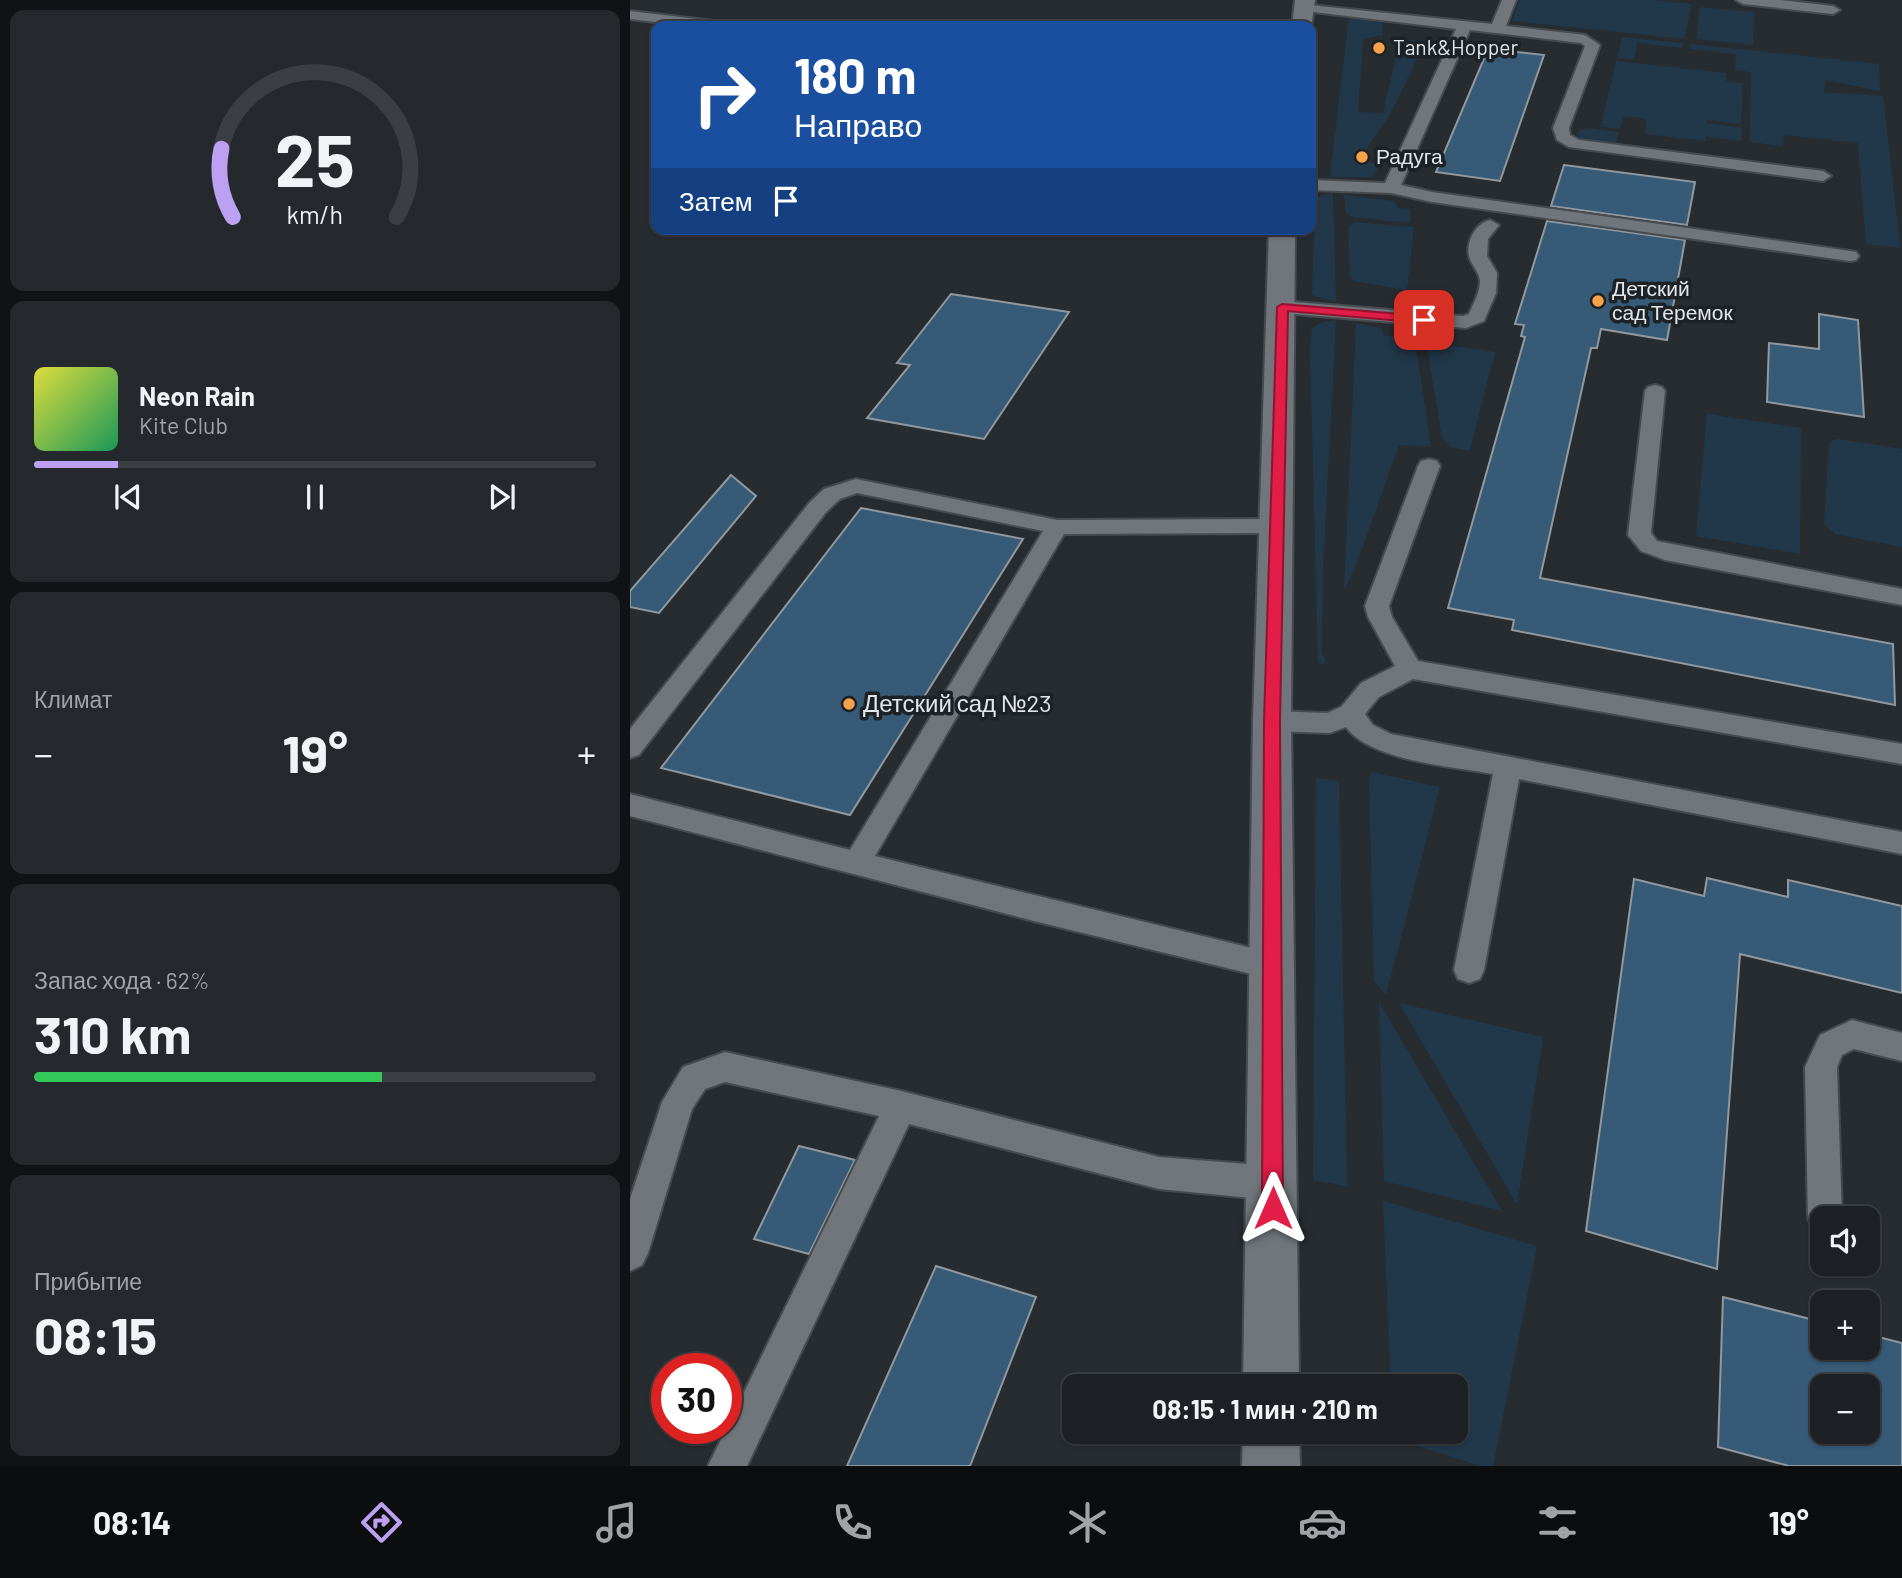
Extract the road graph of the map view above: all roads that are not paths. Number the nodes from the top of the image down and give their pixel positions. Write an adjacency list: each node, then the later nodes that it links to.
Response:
1 (1509, 0): 8 (lane)
2 (1743, 0): 3 (lane)
3 (1833, 10)
4 (1304, 11): 7 (lane)
5 (630, 15): 6 (lane)
6 (680, 21)
7 (1465, 25): 8 (lane); 11 (lane)
8 (1498, 28): 9 (lane)
9 (1823, 176)
10 (1316, 185): 11 (lane)
11 (1391, 188): 14 (lane)
12 (1490, 225): 15 (lane)
13 (1282, 235): 15 (street)
14 (1850, 256)
15 (1282, 307): 18 (street)
16 (1655, 391): 20 (lane)
17 (1429, 466): 21 (lane)
18 (1277, 526): 19 (lane); 23 (street)
19 (1057, 527): 24 (lane); 29 (lane)
20 (1902, 597)
21 (1410, 669): 22 (lane); 25 (lane)
22 (1350, 714): 23 (lane); 26 (lane)
23 (1272, 721): 30 (street)
24 (630, 747)
25 (1902, 754)
26 (1508, 766): 28 (lane); 31 (lane)
27 (630, 805): 29 (lane)
28 (1902, 843)
29 (856, 864): 30 (lane)
30 (1272, 966): 34 (street)
31 (1469, 970)
32 (1902, 1047): 35 (lane)
33 (901, 1106): 34 (lane); 36 (lane); 39 (lane)
34 (1273, 1183): 37 (street)
35 (1825, 1206)
36 (630, 1253)
37 (1271, 1374)
38 (1271, 1444): 40 (street)
39 (727, 1466)
40 (1271, 1466)

